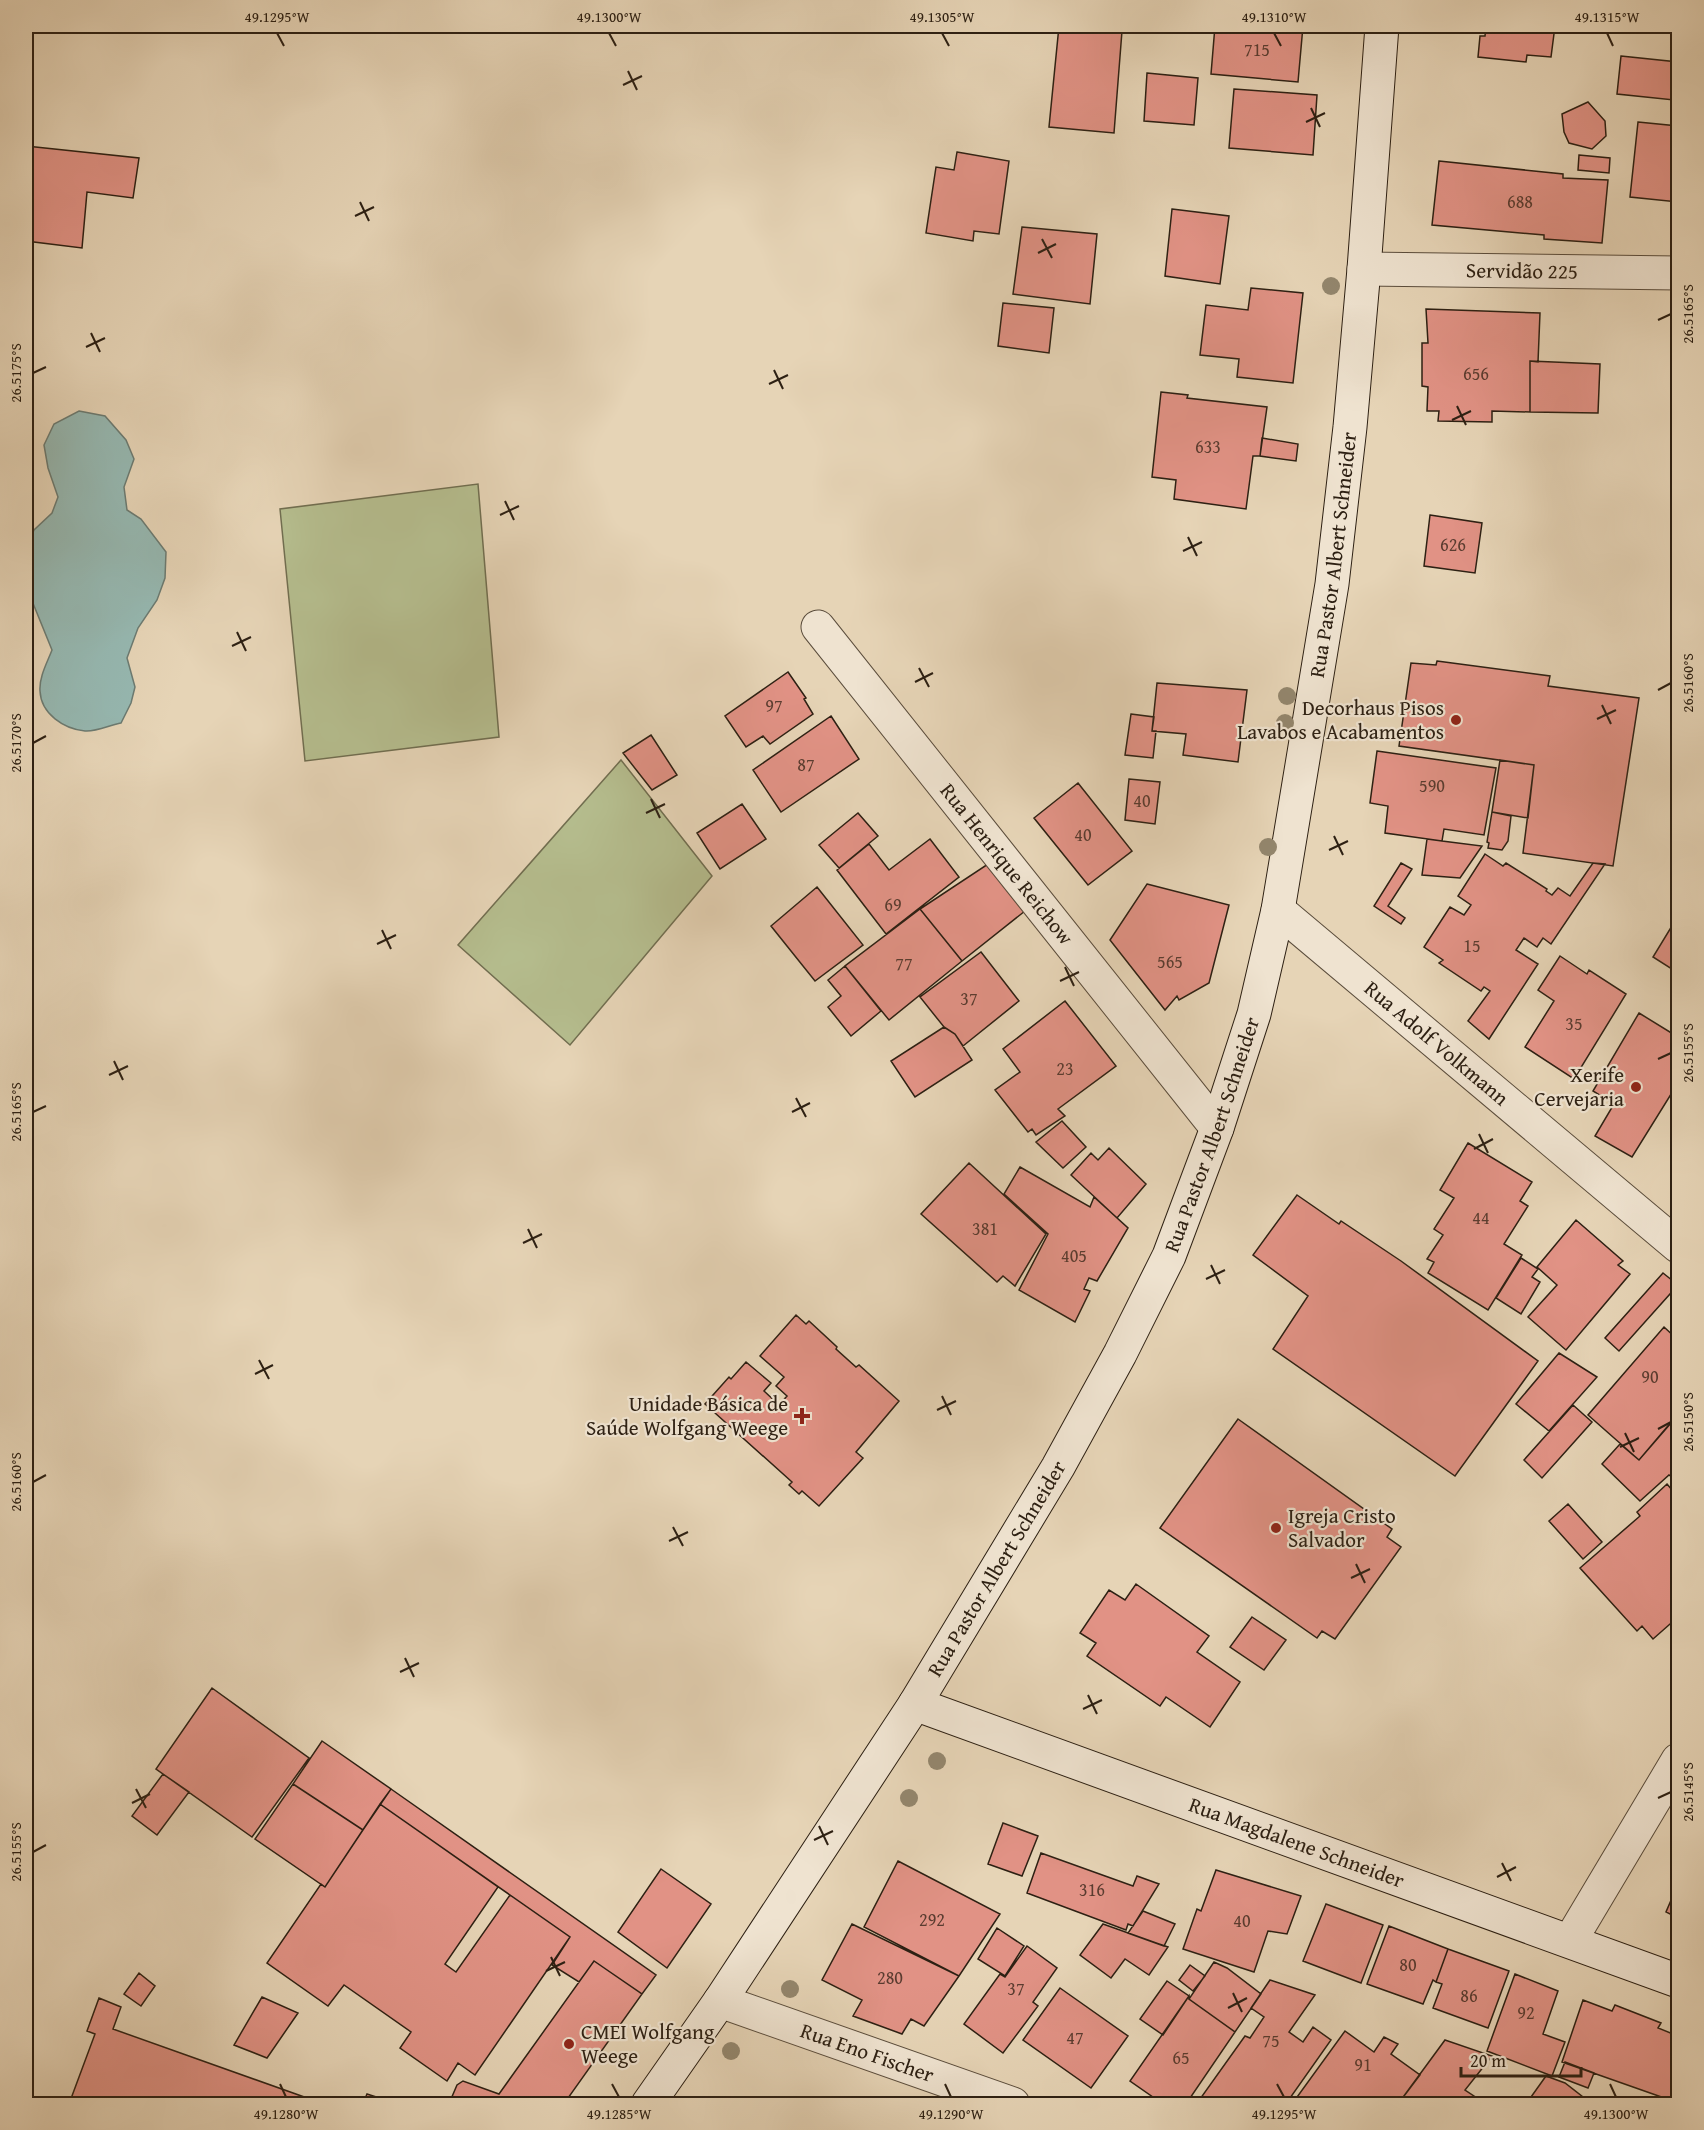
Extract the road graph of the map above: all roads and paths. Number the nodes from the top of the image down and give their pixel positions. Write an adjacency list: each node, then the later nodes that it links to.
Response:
1 (1382, 26): 2 (main road, Rua Pastor Albert Schneider)
2 (1364, 269): 3 (main road, Servidão 225); 5 (main road, Rua Pastor Albert Schneider)
3 (1678, 273)
4 (818, 627): 6 (main road, Rua Henrique Reichow)
5 (1278, 910): 6 (main road, Rua Pastor Albert Schneider); 7 (main road, Rua Adolf Volkmann)
6 (1217, 1128): 8 (main road, Rua Pastor Albert Schneider)
7 (1678, 1246)
8 (915, 1704): 10 (main road, Rua Magdalene Schneider); 12 (main road, Rua Pastor Albert Schneider)
9 (1678, 1760): 10 (main road)
10 (1570, 1941): 11 (main road, Rua Magdalene Schneider)
11 (1678, 1981)
12 (720, 2001): 13 (main road, Rua Pastor Albert Schneider); 14 (main road, Rua Eno Fischer)
13 (648, 2104)
14 (1013, 2104)

